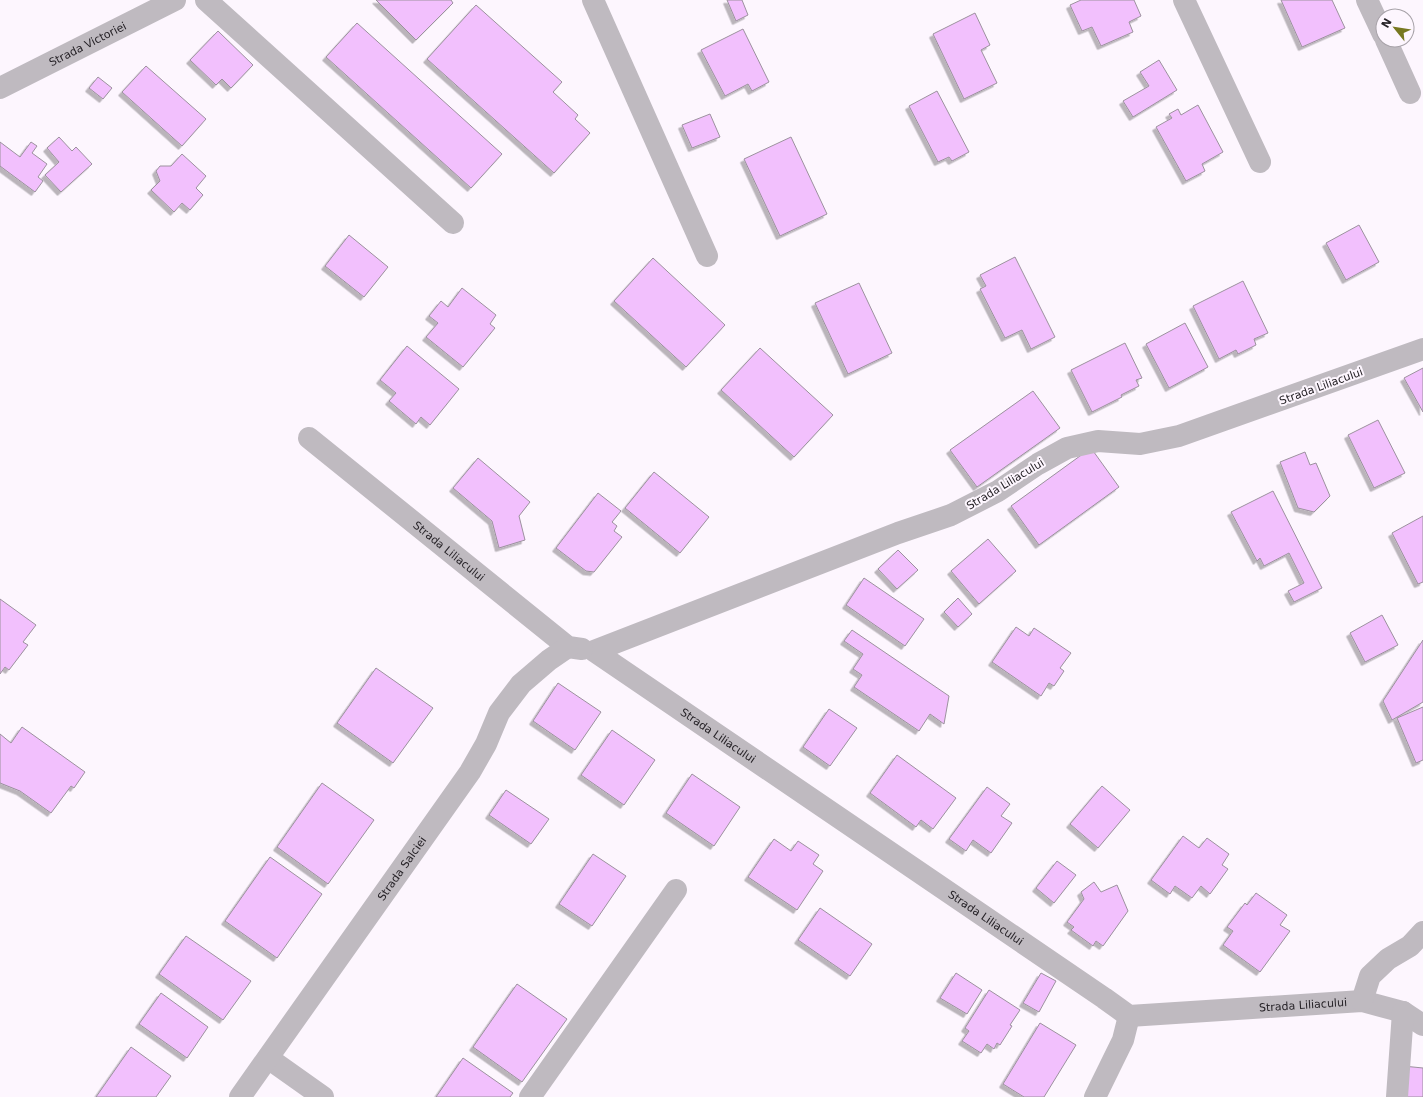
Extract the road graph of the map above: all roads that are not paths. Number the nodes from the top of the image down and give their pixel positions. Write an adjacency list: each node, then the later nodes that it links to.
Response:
1 (206, 0): 11 (street)
2 (593, 0): 12 (street)
3 (1184, 0): 10 (street)
4 (1367, 0): 6 (street)
5 (162, 3): 8 (street, Strada Victoriei)
6 (1375, 17)
7 (1390, 48): 9 (street)
8 (0, 88)
9 (1410, 93)
10 (1260, 162)
11 (453, 223)
12 (707, 256)
13 (1423, 349): 16 (street, Strada Liliacului)
14 (309, 438): 15 (street, Strada Liliacului)
15 (568, 647): 16 (street, Strada Liliacului); 23 (street, Strada Salciei)
16 (594, 651): 21 (street, Strada Liliacului)
17 (676, 890): 26 (street)
18 (1423, 932): 19 (street)
19 (1362, 1001): 20 (street, Strada Liliacului); 21 (street, Strada Liliacului)
20 (1403, 1012): 22 (street, Strada Liliacului); 28 (street)
21 (1129, 1016): 27 (street)
22 (1423, 1025)
23 (268, 1058): 24 (street, Strada Salciei); 25 (street)
24 (240, 1097)
25 (324, 1097)
26 (530, 1097)
27 (1095, 1097)
28 (1397, 1097)

